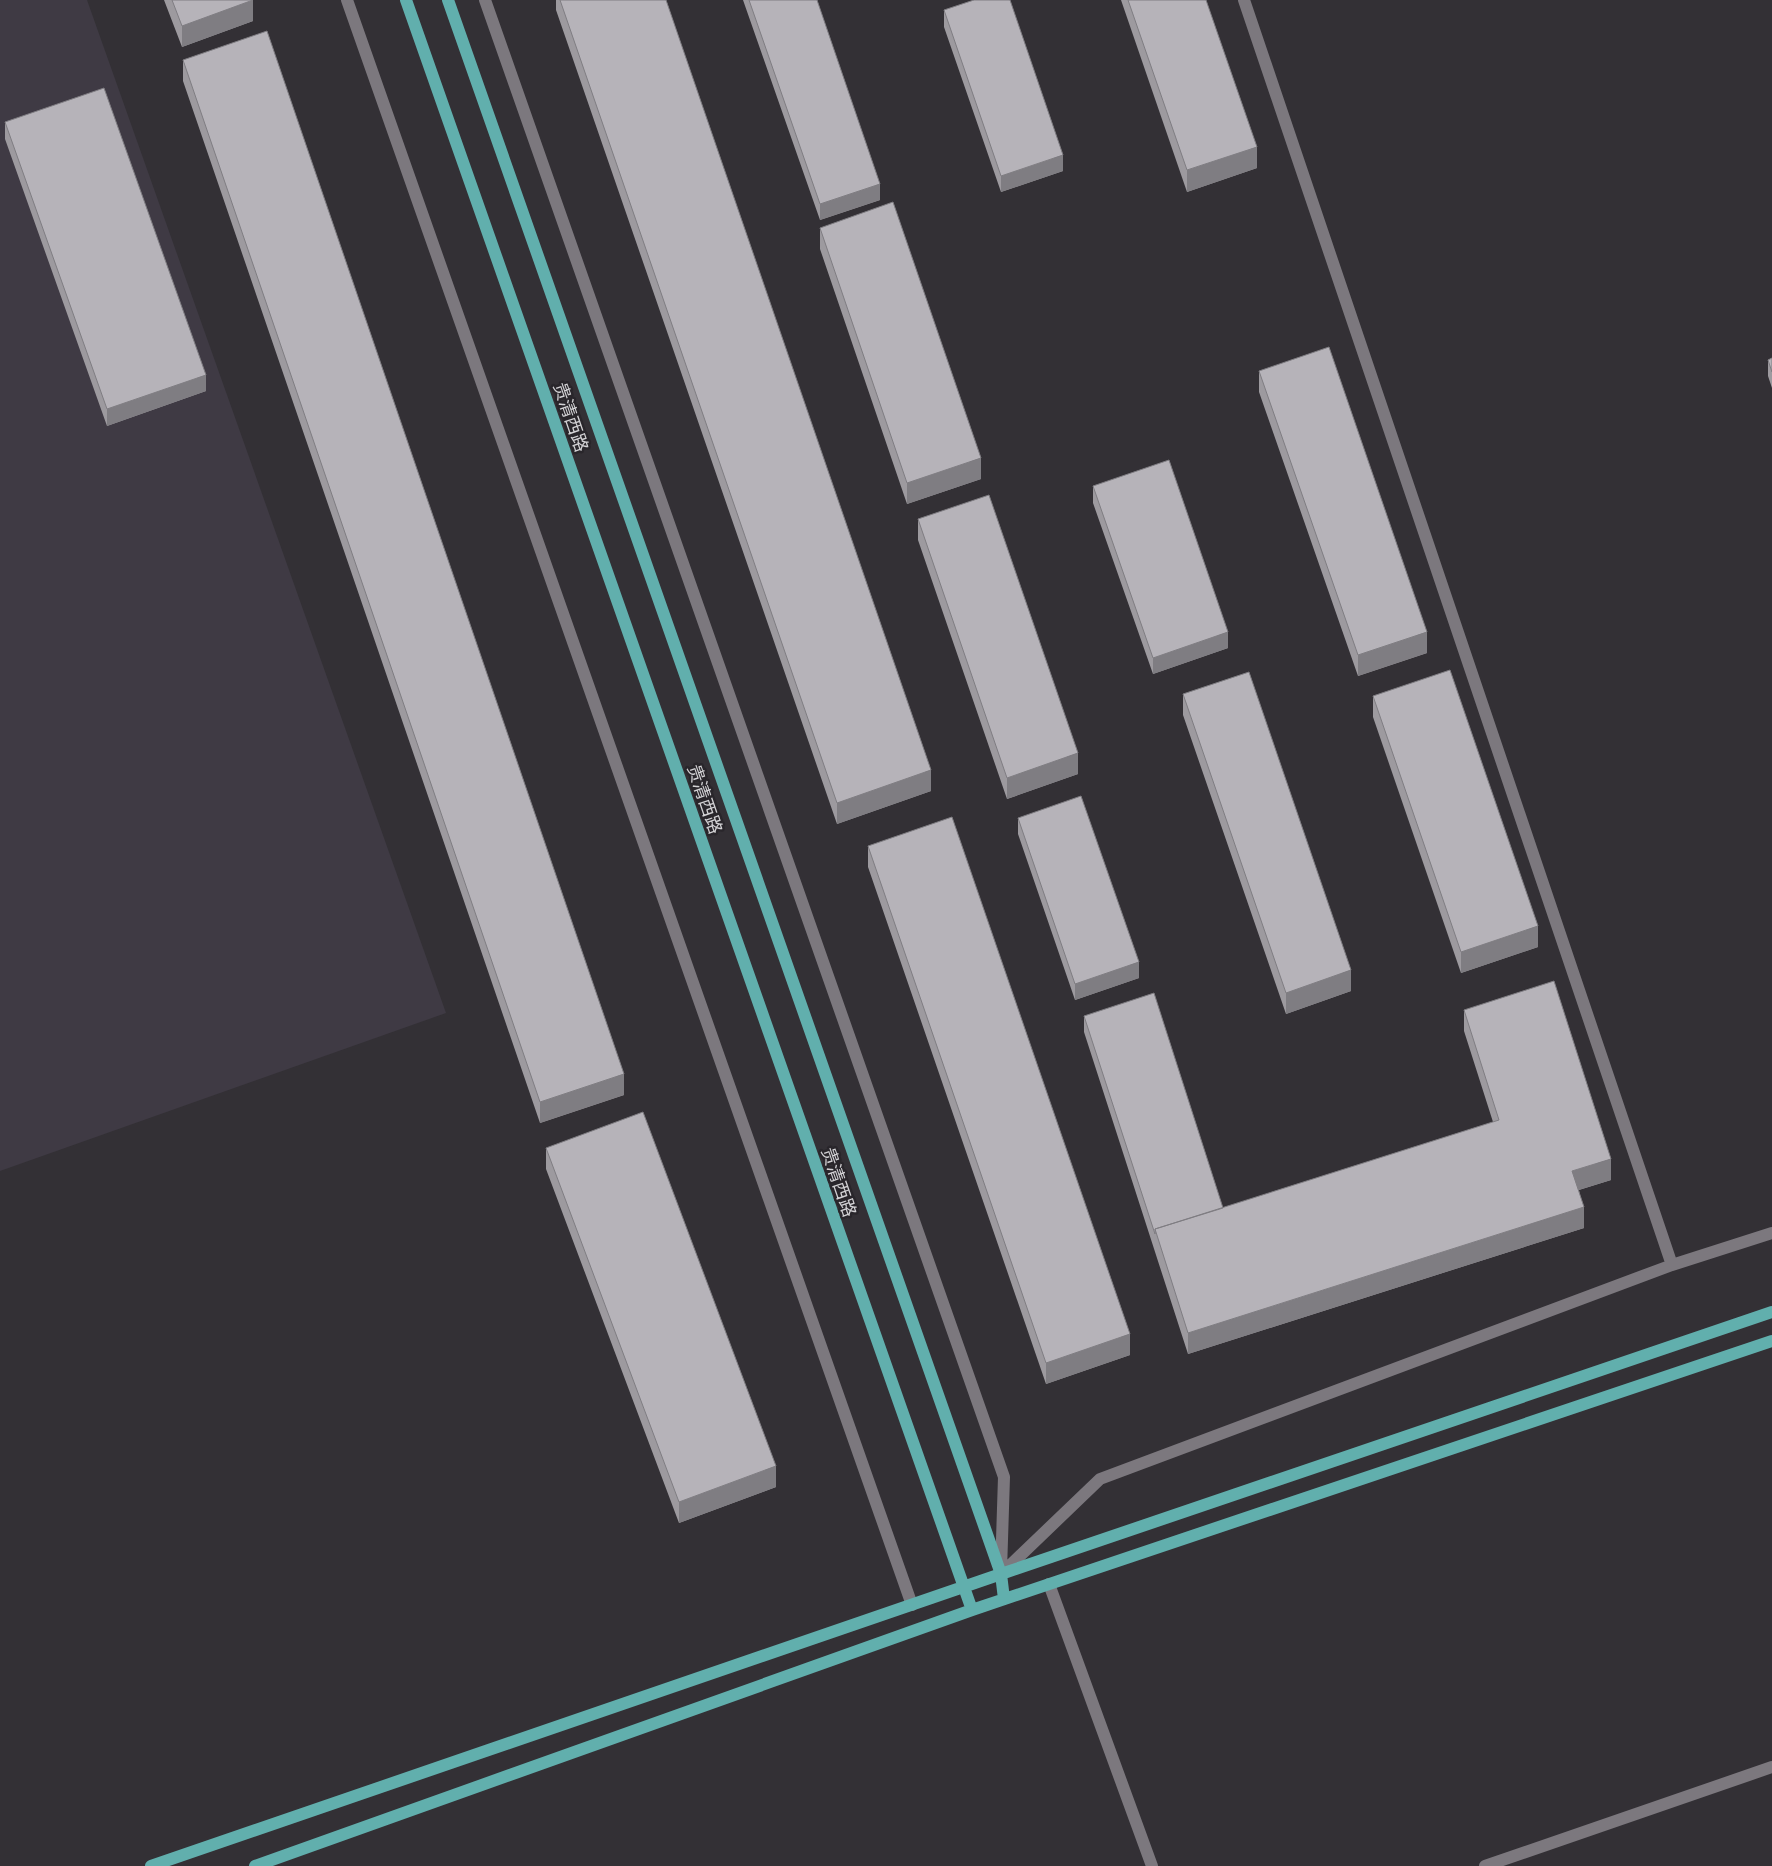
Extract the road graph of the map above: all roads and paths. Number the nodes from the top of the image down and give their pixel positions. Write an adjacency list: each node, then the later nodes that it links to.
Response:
1 (348, 0): 14 (street)
2 (406, 0): 12 (main road, 贵清西路)
3 (448, 0): 10 (main road, 贵清西路)
4 (485, 0): 10 (street)
5 (1244, 0): 7 (street)
6 (1772, 1234): 7 (street)
7 (1672, 1265): 10 (street)
8 (1772, 1312): 10 (main road)
9 (1772, 1341): 11 (main road)
10 (1001, 1574): 12 (main road); 13 (main road, 贵清西路)
11 (1049, 1584): 13 (main road); 19 (street)
12 (963, 1587): 14 (main road); 15 (main road, 贵清西路)
13 (1004, 1599): 15 (main road)
14 (912, 1605): 17 (main road)
15 (972, 1610): 18 (main road)
16 (1772, 1767): 20 (street)
17 (151, 1866)
18 (255, 1866)
19 (1152, 1866)
20 (1486, 1866)

